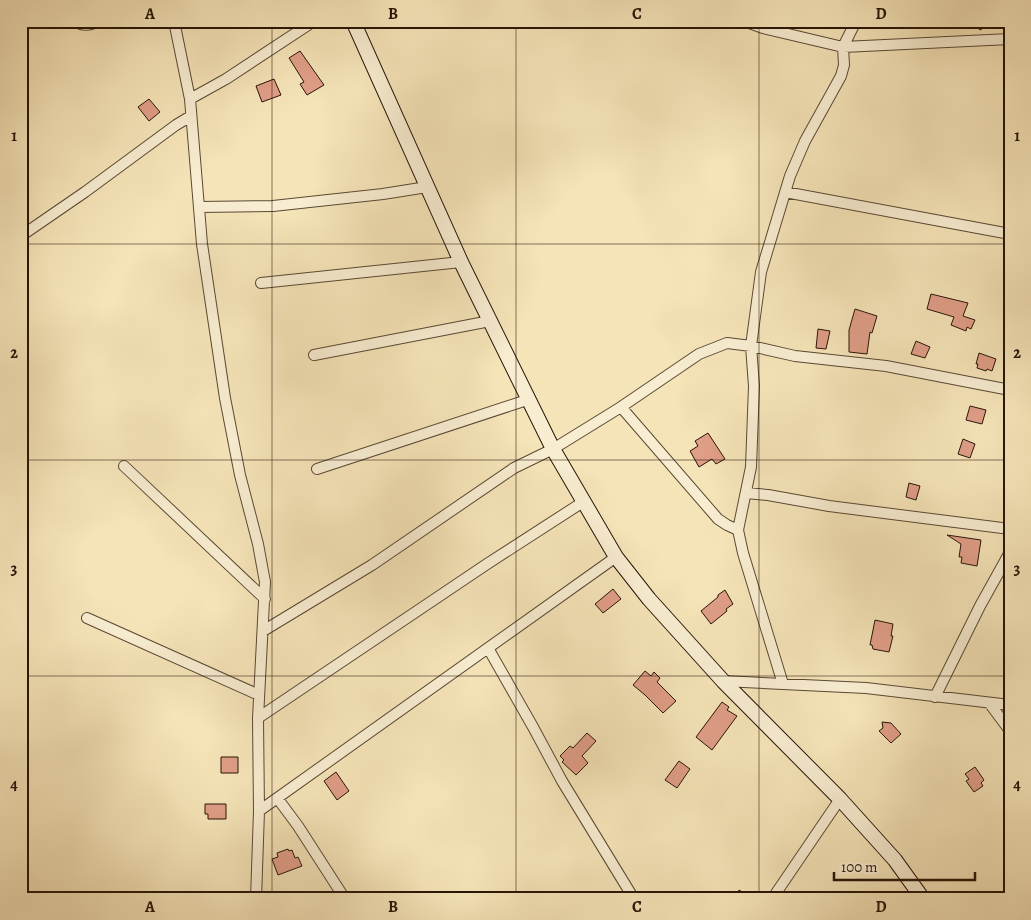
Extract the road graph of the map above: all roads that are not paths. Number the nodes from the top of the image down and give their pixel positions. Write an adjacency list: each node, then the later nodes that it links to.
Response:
1 (75, 21): 2 (street)
2 (97, 21)
3 (174, 21): 10 (street)
4 (314, 21): 10 (street)
5 (353, 21): 12 (street)
6 (744, 21): 9 (street)
7 (856, 21): 9 (street)
8 (1010, 39): 9 (street)
9 (843, 47): 13 (street)
10 (190, 99): 11 (street)
11 (191, 116): 14 (street); 16 (street)
12 (427, 187): 14 (street); 17 (street)
13 (785, 192): 15 (street); 20 (street)
14 (199, 207): 34 (street)
15 (1010, 234)
16 (21, 236)
17 (461, 262): 18 (street); 19 (street)
18 (261, 283)
19 (490, 321): 21 (street); 23 (street)
20 (751, 346): 22 (street); 24 (street); 28 (street)
21 (314, 355)
22 (1010, 390)
23 (530, 399): 25 (street); 27 (street)
24 (621, 406): 25 (street); 31 (street)
25 (553, 449): 29 (street); 36 (street)
26 (124, 466): 34 (street)
27 (317, 469)
28 (746, 493): 30 (street); 31 (street)
29 (583, 502): 33 (street); 44 (street)
30 (1010, 529)
31 (738, 530): 39 (street)
32 (1010, 552): 41 (street)
33 (616, 557): 37 (street); 38 (street)
34 (266, 599): 36 (street)
35 (87, 618): 40 (street)
36 (263, 631): 40 (street)
37 (488, 648): 46 (street); 51 (street)
38 (723, 682): 39 (street); 47 (street)
39 (783, 684): 41 (street)
40 (259, 695): 44 (street)
41 (935, 697): 42 (street)
42 (990, 704): 43 (street); 45 (street)
43 (1010, 705)
44 (258, 718): 48 (street)
45 (1010, 731)
46 (278, 799): 48 (street); 50 (street)
47 (840, 800): 52 (street); 53 (street)
48 (260, 811): 49 (street)
49 (256, 899)
50 (344, 899)
51 (634, 899)
52 (772, 899)
53 (923, 899)

